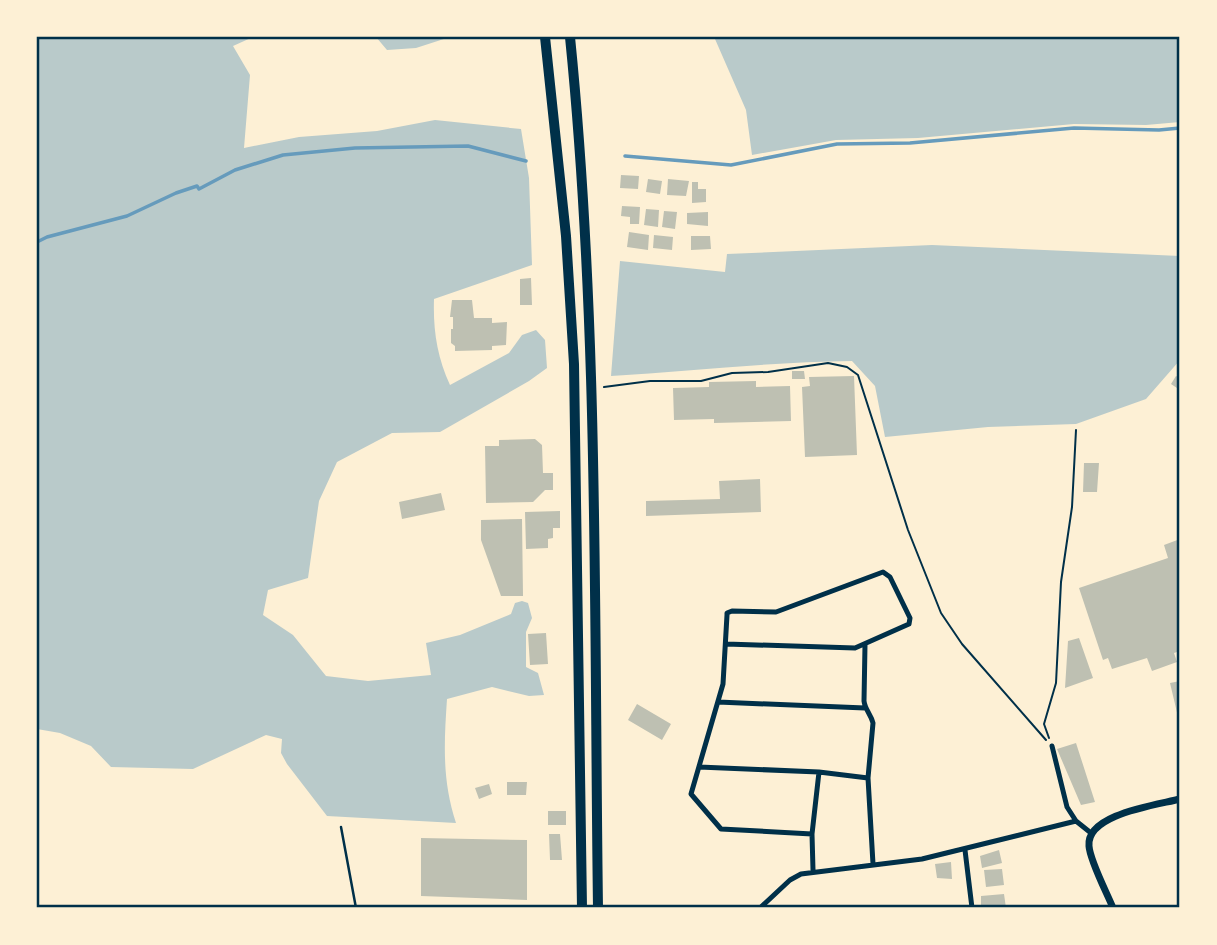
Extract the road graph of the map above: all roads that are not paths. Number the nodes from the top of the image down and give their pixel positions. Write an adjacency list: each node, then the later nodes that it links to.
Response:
1 (545, 37): 20 (highway)
2 (570, 37): 21 (highway)
3 (726, 644): 4 (street); 4 (street); 5 (street)
4 (865, 645): 6 (street)
5 (719, 702): 6 (street); 8 (street)
6 (865, 708): 10 (street)
7 (1052, 746): 12 (street)
8 (699, 767): 9 (street); 15 (street)
9 (819, 772): 10 (street); 15 (street)
10 (868, 778): 17 (street)
11 (1180, 799): 14 (street)
12 (1076, 821): 14 (street); 16 (street)
13 (341, 827): 19 (lane)
14 (1091, 833): 24 (street)
15 (813, 834): 18 (street)
16 (965, 850): 17 (street); 23 (street)
17 (873, 864): 18 (street)
18 (813, 870): 22 (street)
19 (356, 908)
20 (582, 908)
21 (598, 908)
22 (760, 908)
23 (972, 908)
24 (1113, 908)

